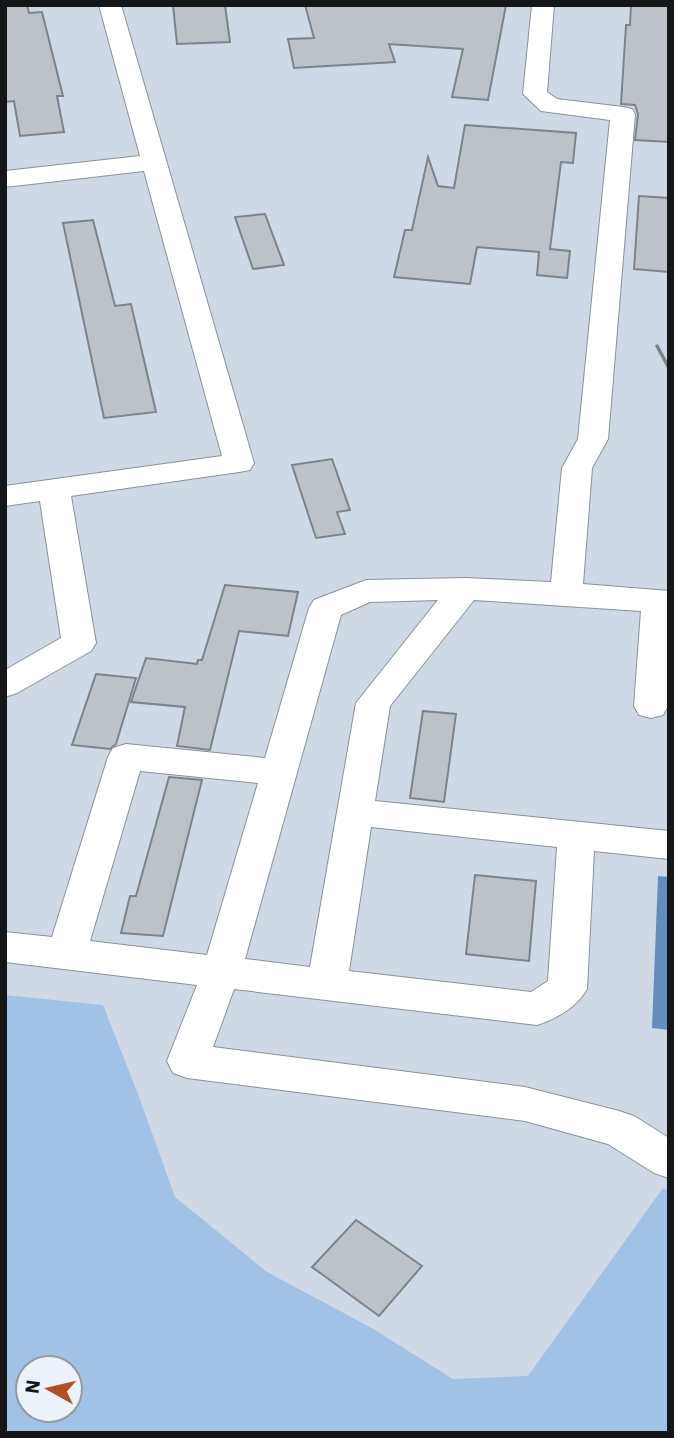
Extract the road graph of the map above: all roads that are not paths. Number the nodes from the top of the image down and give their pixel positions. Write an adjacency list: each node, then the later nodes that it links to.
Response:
1 (110, 5): 3 (lane)
2 (543, 5): 8 (lane)
3 (155, 162): 4 (lane); 5 (lane)
4 (5, 179)
5 (54, 489): 6 (lane); 10 (lane)
6 (5, 496)
7 (465, 589): 8 (lane); 12 (lane); 13 (lane)
8 (566, 593): 9 (lane)
9 (664, 602): 11 (lane)
10 (5, 685)
11 (651, 706)
12 (279, 772): 17 (lane); 18 (lane)
13 (355, 812): 14 (lane); 19 (lane)
14 (576, 835): 15 (lane); 19 (lane)
15 (669, 845)
16 (5, 947): 17 (lane)
17 (66, 955): 18 (lane)
18 (221, 973): 19 (lane); 20 (lane)
19 (327, 984)
20 (669, 1160)

